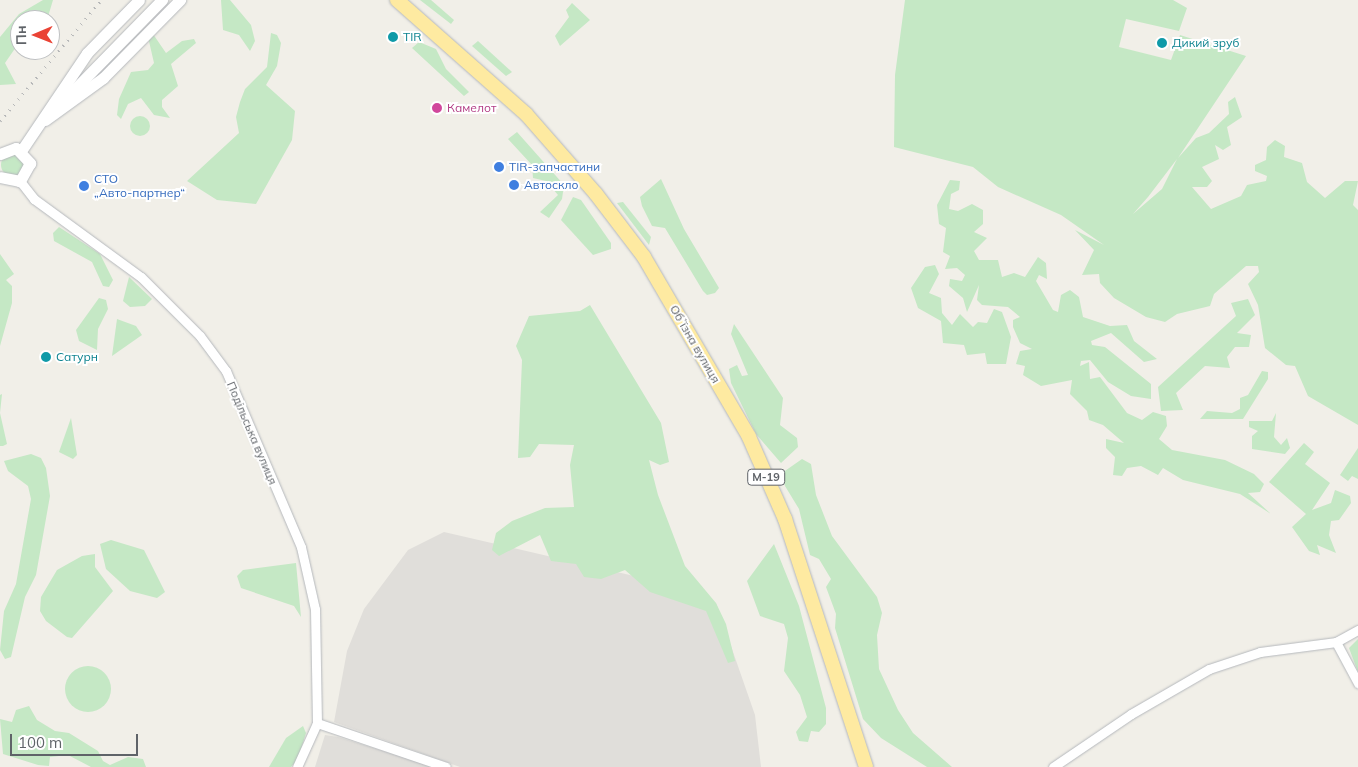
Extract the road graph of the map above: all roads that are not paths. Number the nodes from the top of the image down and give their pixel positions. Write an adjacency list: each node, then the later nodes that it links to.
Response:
1 (140, 0): 5 (street)
2 (162, 0): 5 (street)
3 (180, 0): 5 (street)
4 (397, 0): 16 (highway, Обʼїзна вулиця / М-19)
5 (40, 124): 6 (street)
6 (22, 150): 7 (street); 9 (street)
7 (0, 154)
8 (0, 177): 9 (street)
9 (20, 181): 13 (street, Подільська вулиця)
10 (1358, 630): 11 (street)
11 (1336, 642): 12 (street); 17 (street)
12 (1358, 683)
13 (317, 723): 14 (street, Подільська вулиця); 15 (street)
14 (297, 767)
15 (446, 767)
16 (866, 767)
17 (1054, 767)

